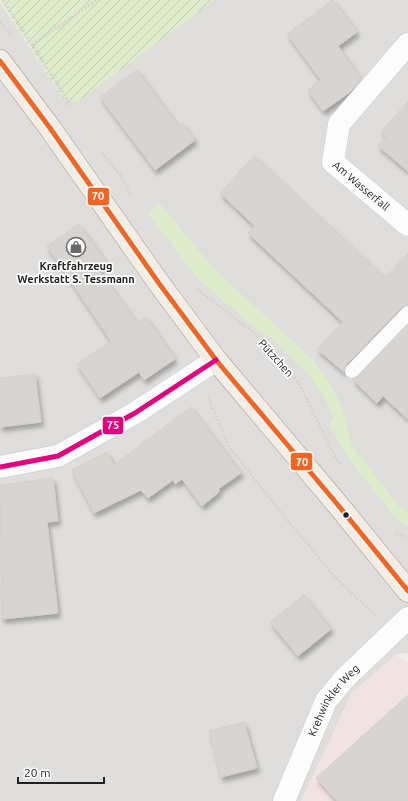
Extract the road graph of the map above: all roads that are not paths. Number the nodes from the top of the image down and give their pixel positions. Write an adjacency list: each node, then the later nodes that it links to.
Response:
1 (408, 44): 3 (street, Am Wasserfall)
2 (0, 61): 5 (main road)
3 (408, 225)
4 (408, 313): 6 (lane)
5 (216, 360): 7 (street); 8 (main road)
6 (352, 371)
7 (0, 467)
8 (408, 591)
9 (400, 625): 10 (street, Krehwinkler Weg)
10 (284, 801)

